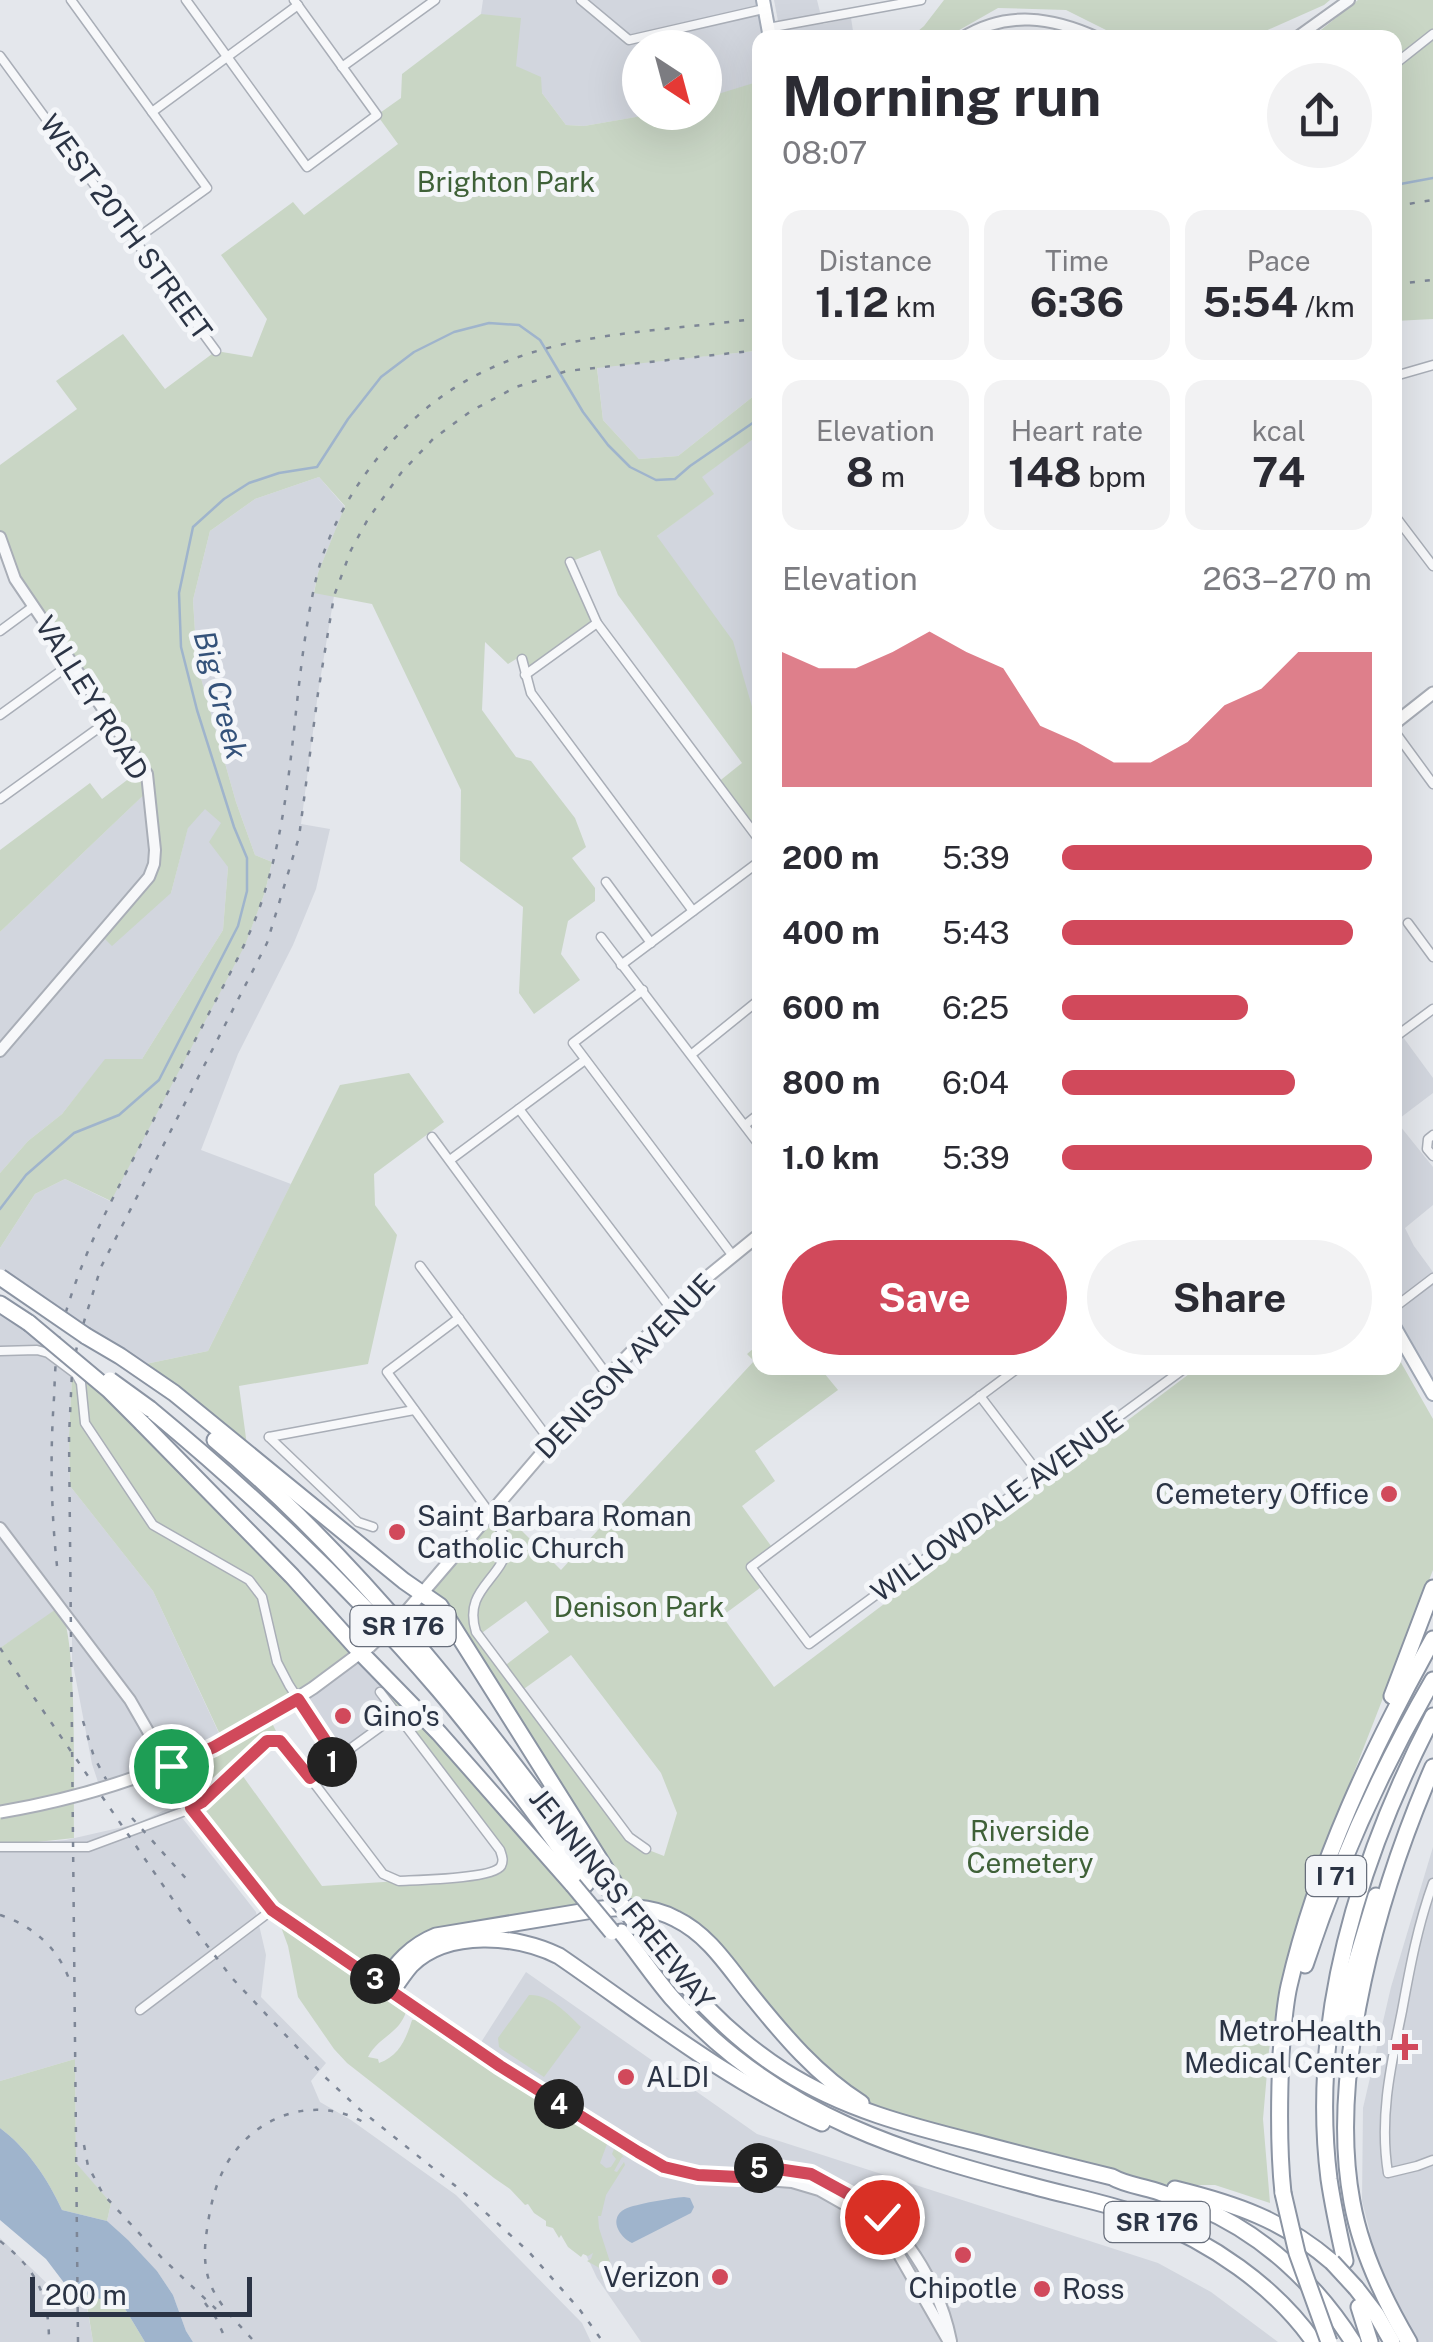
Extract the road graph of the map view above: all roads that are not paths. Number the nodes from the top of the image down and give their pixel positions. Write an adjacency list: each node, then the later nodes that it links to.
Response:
1 (70, 0): 23 (street)
2 (186, 0): 20 (street)
3 (414, 0): 10 (street)
4 (435, 0): 10 (street)
5 (580, 0): 17 (street)
6 (921, 0): 13 (street)
7 (1349, 0): 16 (street)
8 (296, 3): 20 (street); 22 (street)
9 (764, 5): 11 (street); 12 (main road)
10 (421, 10): 22 (street)
11 (668, 30)
12 (768, 30)
13 (783, 30)
14 (978, 30): 15 (street)
15 (1078, 30)
16 (1307, 30)
17 (622, 34)
18 (1433, 34): 21 (street)
19 (0, 56): 24 (street, WEST 20TH STREET)
20 (227, 57): 22 (street); 23 (street)
21 (1402, 58)
22 (342, 67)
23 (152, 112): 24 (street)
24 (136, 239): 25 (street, WEST 20TH STREET)
25 (216, 351)
26 (1433, 365): 27 (street)
27 (1402, 374)
28 (1402, 531): 31 (street)
29 (0, 540): 32 (street, VALLEY ROAD)
30 (570, 562): 33 (street)
31 (1433, 566)
32 (34, 606): 34 (street); 36 (street, VALLEY ROAD)
33 (596, 623): 37 (street); 45 (street)
34 (0, 631)
35 (522, 659): 37 (street)
36 (72, 662): 39 (street); 41 (street, VALLEY ROAD)
37 (525, 675): 48 (street)
38 (1433, 692): 40 (main road)
39 (0, 715)
40 (1402, 716)
41 (111, 719): 44 (street); 58 (street, VALLEY ROAD)
42 (1402, 742): 43 (street)
43 (1433, 784)
44 (0, 799)
45 (752, 830)
46 (752, 867): 48 (street)
47 (606, 882): 51 (street)
48 (693, 911): 51 (street)
49 (1408, 923): 52 (street)
50 (601, 937): 53 (street)
51 (651, 944): 53 (street)
52 (1433, 956)
53 (621, 965): 54 (street)
54 (643, 990): 59 (street); 60 (street)
55 (752, 1006): 59 (street)
56 (1433, 1009): 57 (street)
57 (1402, 1032)
58 (0, 1050)
59 (692, 1054): 63 (street)
60 (585, 1060): 61 (street); 70 (street)
61 (520, 1108): 68 (street); 76 (street)
62 (752, 1119): 63 (street)
63 (745, 1125): 64 (street)
64 (752, 1135)
65 (432, 1137): 68 (street)
66 (1430, 1137): 67 (street)
67 (1433, 1156)
68 (450, 1160): 82 (street)
69 (752, 1241): 70 (main road, DENISON AVENUE)
70 (733, 1256): 76 (main road, DENISON AVENUE)
71 (420, 1266): 77 (street)
72 (0, 1278): 85 (highway, bridge)
73 (1433, 1278): 74 (street)
74 (1402, 1302)
75 (0, 1304): 87 (highway, bridge)
76 (672, 1310): 82 (main road, DENISON AVENUE)
77 (459, 1318): 86 (street); 88 (street)
78 (1402, 1340): 83 (main road)
79 (0, 1351): 99 (street)
80 (1008, 1375): 84 (street)
81 (1176, 1375): 89 (street, WILLOWDALE AVENUE)
82 (608, 1376): 88 (main road, DENISON AVENUE)
83 (1433, 1394)
84 (980, 1396): 89 (street); 89 (street, WILLOWDALE AVENUE)
85 (171, 1397): 94 (highway); 112 (highway, JENNINGS FREEWAY / SR 176)
86 (414, 1410): 90 (street); 91 (street)
87 (146, 1416): 96 (highway); 113 (highway, JENNINGS FREEWAY / SR 176)
88 (550, 1442): 90 (main road, DENISON AVENUE)
89 (1040, 1475)
90 (489, 1512): 94 (main road, DENISON AVENUE); 110 (street)
91 (374, 1527)
92 (0, 1528): 107 (street)
93 (1433, 1588): 106 (highway)
94 (423, 1593): 96 (main road, DENISON AVENUE, bridge); 112 (highway)
95 (1433, 1639): 106 (highway)
96 (365, 1650): 99 (main road, DENISON AVENUE); 113 (highway)
97 (1433, 1680): 117 (highway, I 71)
98 (380, 1692): 100 (street)
99 (298, 1699): 103 (street); 108 (main road, DENISON AVENUE, bridge)
100 (398, 1714): 103 (street); 105 (street)
101 (1433, 1716): 118 (highway, I 71)
102 (1433, 1756): 118 (highway)
103 (337, 1758): 105 (street)
104 (1433, 1767): 131 (highway)
105 (310, 1778): 107 (street)
106 (1360, 1782): 117 (highway)
107 (191, 1808): 109 (street); 114 (street)
108 (0, 1812)
109 (0, 1847)
110 (646, 1849)
111 (1433, 1882): 120 (street)
112 (610, 1883): 119 (highway, JENNINGS FREEWAY / SR 176, bridge)
113 (580, 1884): 121 (highway, JENNINGS FREEWAY / SR 176, bridge)
114 (272, 1910): 115 (street); 116 (street)
115 (387, 1987): 119 (highway); 121 (highway); 125 (street)
116 (140, 2010)
117 (1280, 2086): 127 (highway, I 71, bridge)
118 (1325, 2110): 123 (highway, I 71)
119 (886, 2118): 122 (highway, JENNINGS FREEWAY / SR 176)
120 (1433, 2160)
121 (964, 2167): 126 (highway, JENNINGS FREEWAY / SR 176)
122 (1112, 2177): 123 (highway); 128 (highway, JENNINGS FREEWAY / SR 176)
123 (1338, 2261): 130 (highway, bridge)
124 (1358, 2307): 129 (highway)
125 (950, 2342)
126 (1314, 2342)
127 (1330, 2342)
128 (1353, 2342)
129 (1370, 2342)
130 (1392, 2342)
131 (1409, 2342)

